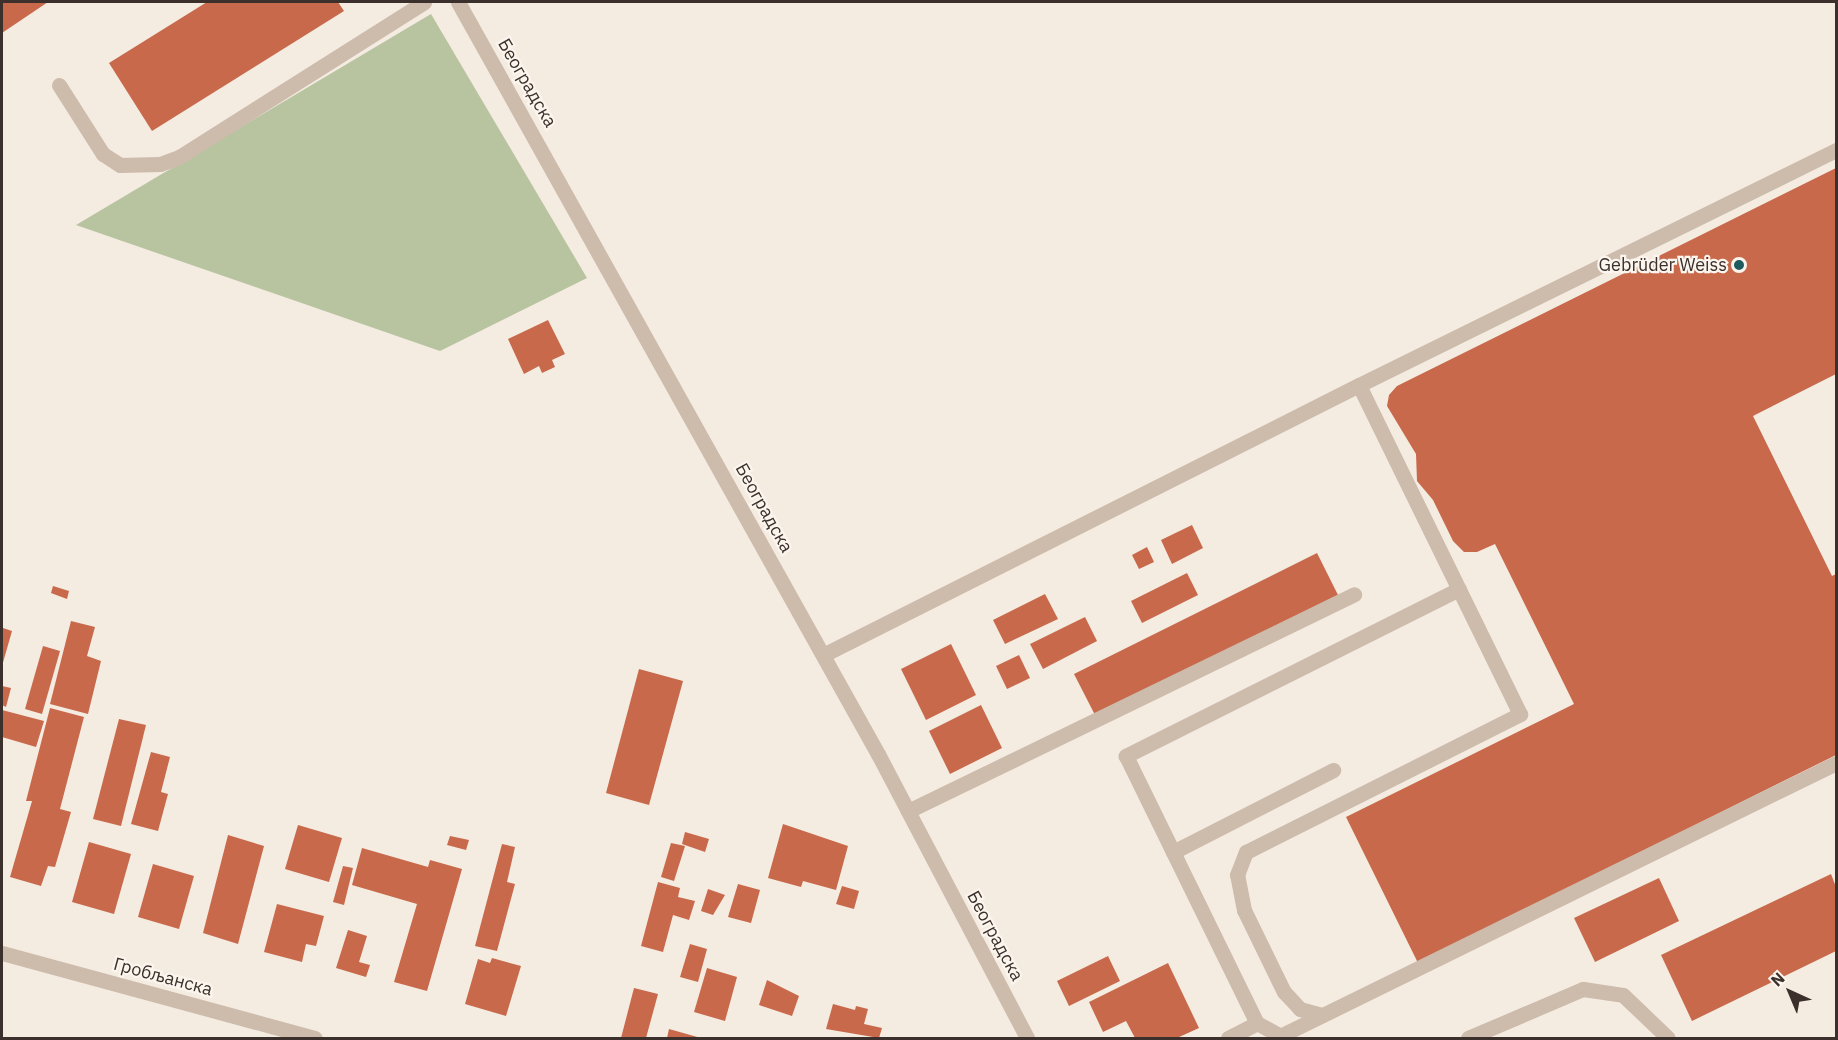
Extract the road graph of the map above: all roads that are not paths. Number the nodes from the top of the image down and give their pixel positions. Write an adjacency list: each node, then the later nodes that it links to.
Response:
1 (423, 2): 3 (street)
2 (458, 2): 8 (street, Београдска)
3 (59, 85)
4 (1836, 150): 5 (street)
5 (1359, 385): 6 (street); 8 (street)
6 (1459, 589): 12 (street); 14 (street)
7 (1354, 594): 11 (street)
8 (824, 655): 11 (street, Београдска)
9 (1836, 763): 14 (street)
10 (1333, 770): 12 (street)
11 (908, 811): 17 (street, Београдска)
12 (1173, 852): 15 (street)
13 (2, 953): 16 (street, Гробљанска)
14 (1322, 1015): 15 (street)
15 (1257, 1023): 18 (street)
16 (315, 1038)
17 (1027, 1038)
18 (1228, 1038)
19 (1468, 1038): 20 (street)
20 (1668, 1038)

